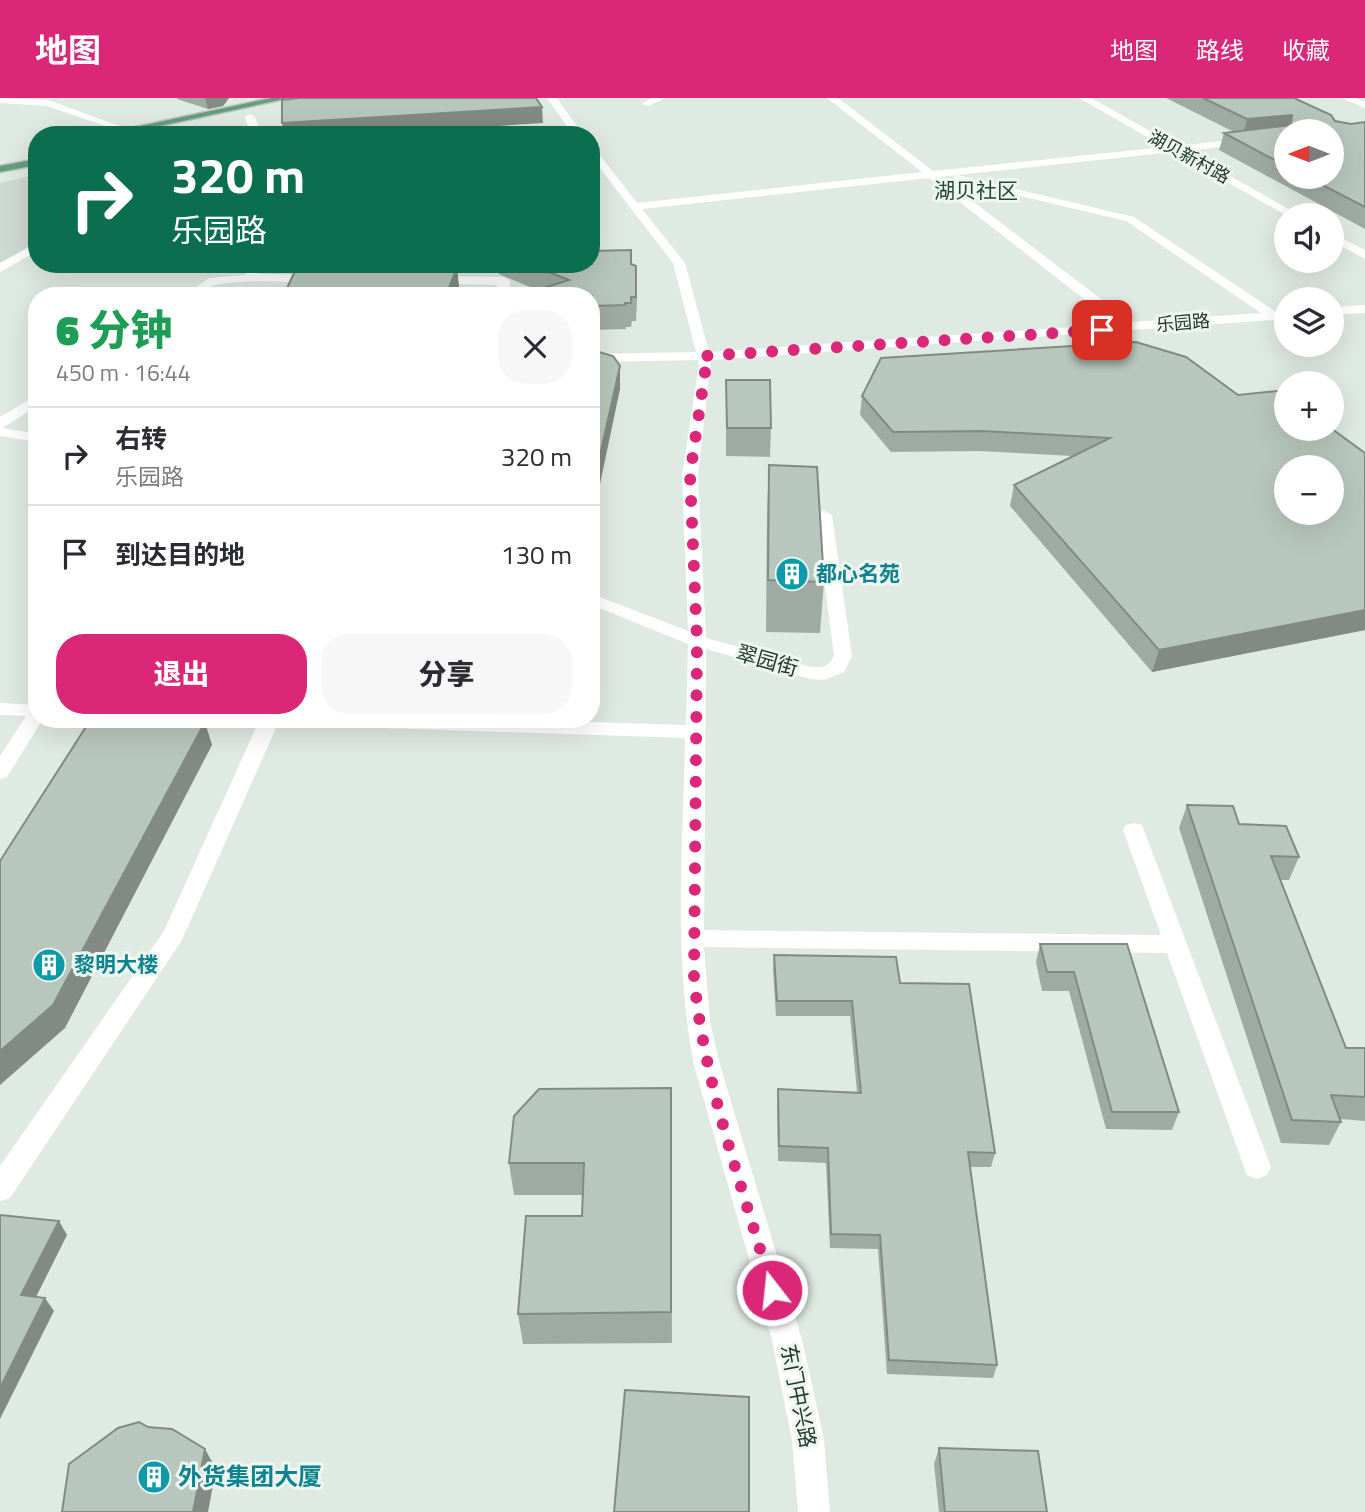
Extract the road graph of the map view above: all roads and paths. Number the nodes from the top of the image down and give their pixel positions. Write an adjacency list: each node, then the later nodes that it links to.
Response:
1 (284, 98): 14 (main road)
2 (552, 98): 16 (street)
3 (660, 98): 8 (street)
4 (832, 98): 22 (street)
5 (1084, 98): 18 (street, 湖贝新村路)
6 (1347, 98): 9 (street)
7 (0, 100): 13 (street)
8 (646, 104)
9 (1365, 105)
10 (262, 115): 11 (main road)
11 (250, 117): 12 (main road); 15 (street)
12 (238, 120)
13 (114, 126)
14 (146, 126)
15 (253, 126)
16 (572, 126)
17 (1274, 139): 18 (street)
18 (1175, 149): 22 (street); 23 (street, 湖贝新村路)
19 (600, 162): 24 (street, 东门中兴路)
20 (28, 164): 21 (main road)
21 (0, 169)
22 (937, 174): 24 (street); 37 (street); 39 (street)
23 (1274, 204)
24 (635, 206): 40 (street, 东门中兴路)
25 (1344, 243): 27 (street)
26 (28, 252): 28 (street)
27 (1365, 255)
28 (0, 268)
29 (252, 273): 30 (street)
30 (251, 278): 31 (street); 33 (street)
31 (331, 279)
32 (411, 280): 34 (street)
33 (204, 287)
34 (503, 287)
35 (1365, 309): 36 (street)
36 (1344, 310)
37 (1274, 311)
38 (1274, 315): 39 (street, 乐园路)
39 (1129, 327): 40 (street, 乐园路)
40 (703, 356): 41 (street, 乐园路); 48 (street, 东门中兴路)
41 (600, 358)
42 (28, 405): 43 (street)
43 (0, 424)
44 (0, 432): 45 (street)
45 (28, 437)
46 (824, 515): 48 (street, 翠园街)
47 (600, 602): 48 (street, 翠园街)
48 (697, 641): 54 (street, 东门中兴路)
49 (0, 709): 50 (street)
50 (28, 711)
51 (28, 727): 55 (street)
52 (266, 728): 60 (street)
53 (572, 728): 54 (street)
54 (695, 732): 57 (street, 东门中兴路)
55 (0, 772)
56 (1134, 830): 58 (street)
57 (692, 938): 58 (street); 61 (street, 东门中兴路)
58 (1175, 944): 59 (street)
59 (1257, 1167)
60 (0, 1189)
61 (814, 1512)

